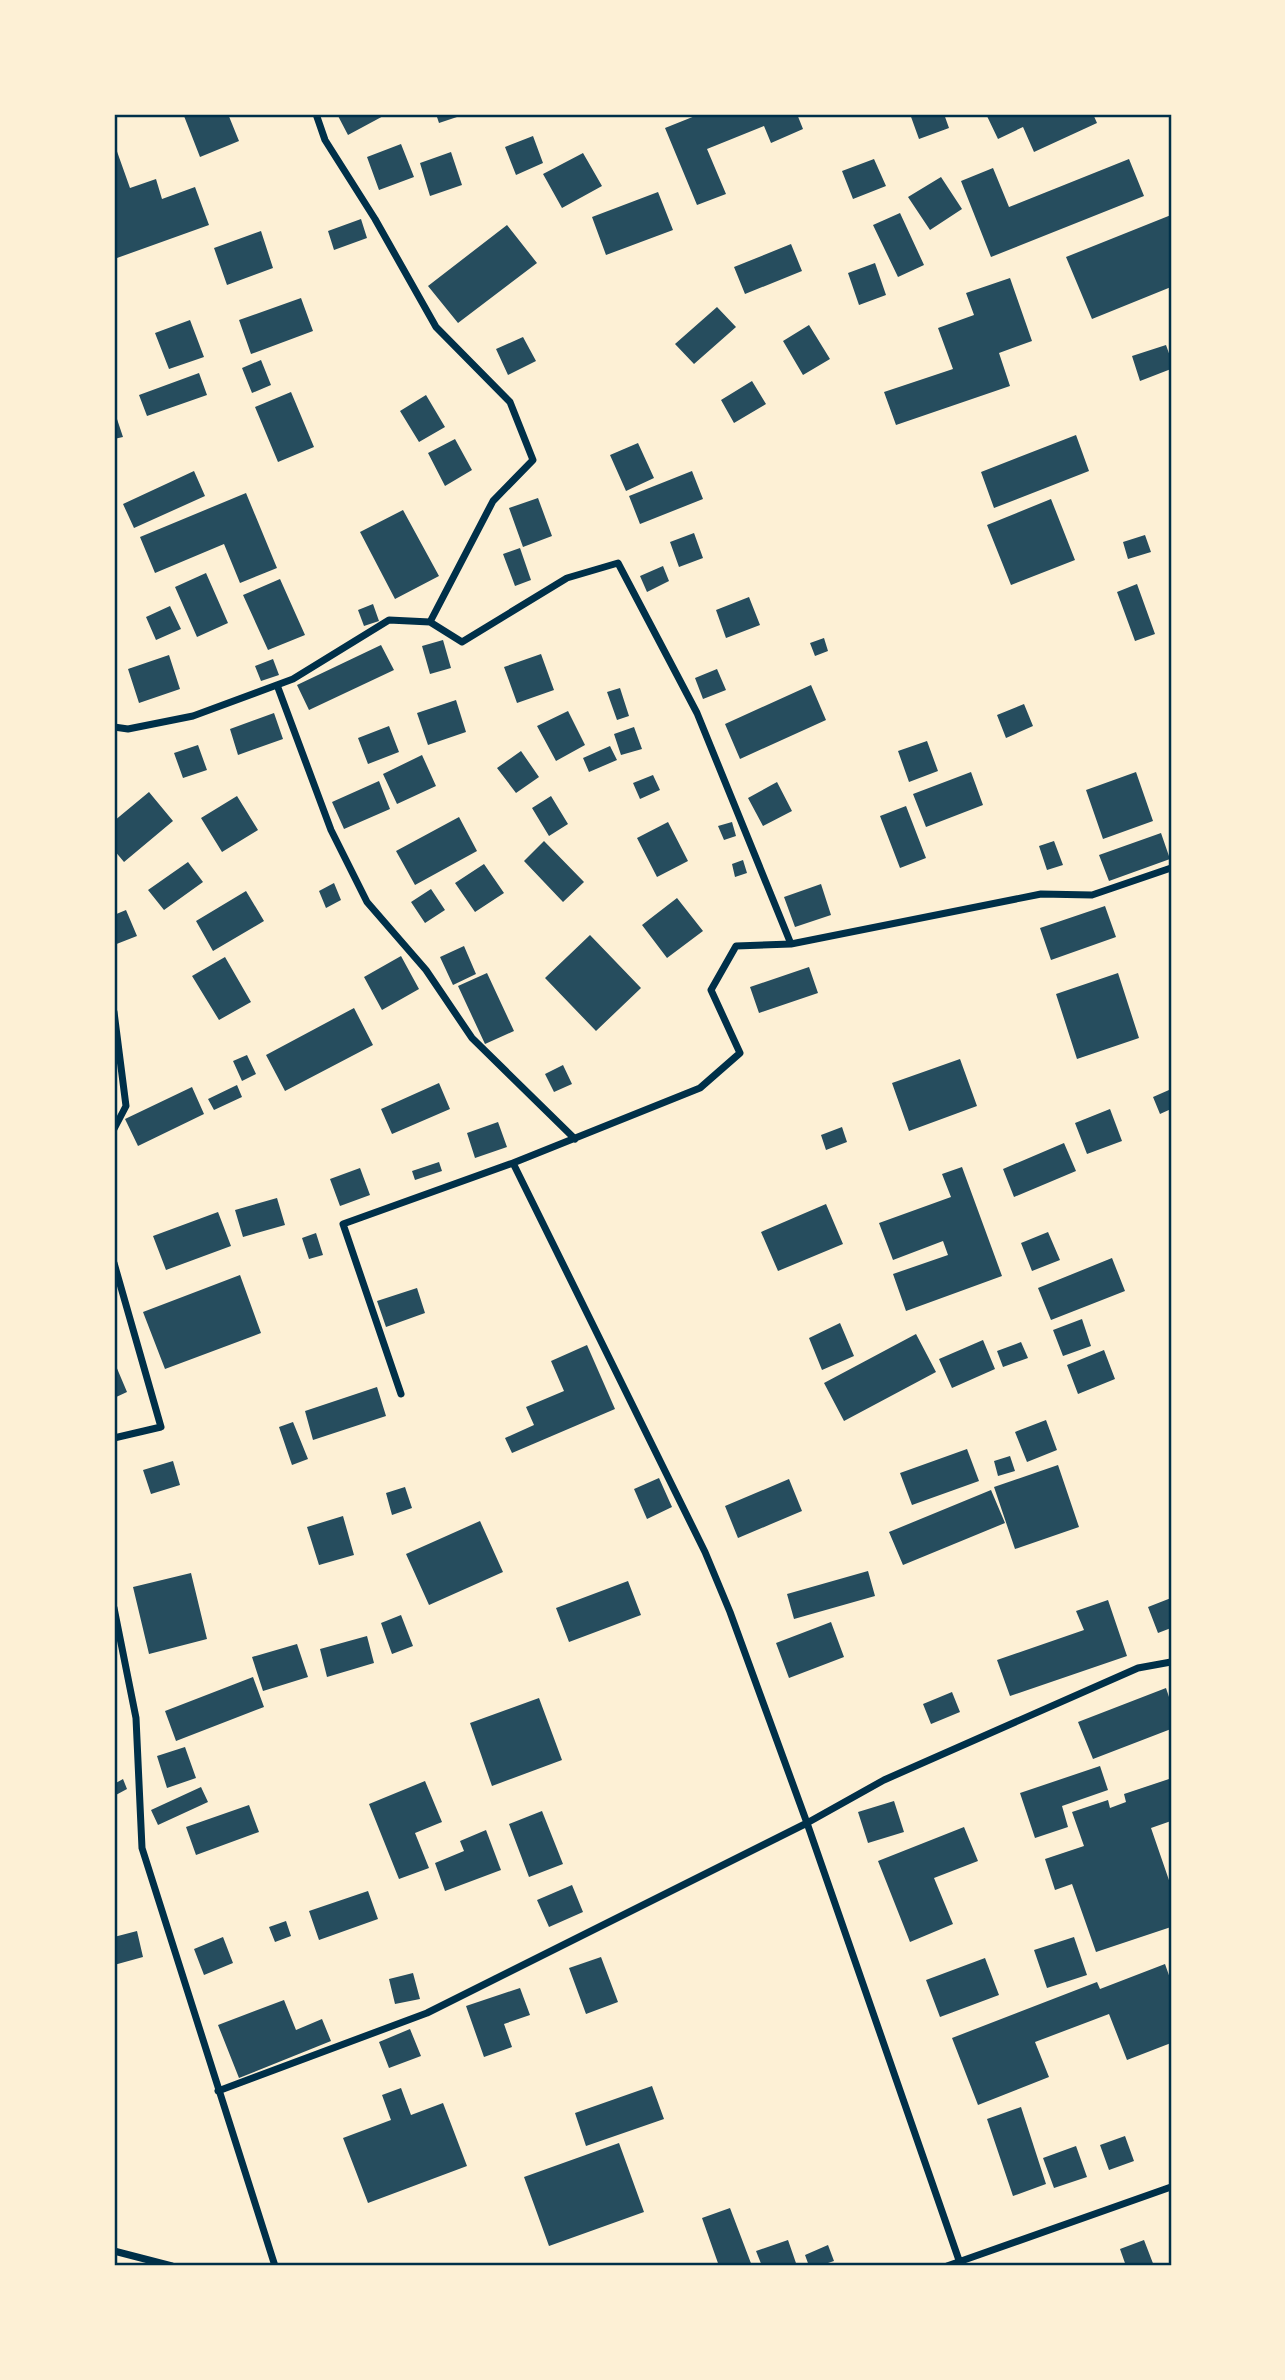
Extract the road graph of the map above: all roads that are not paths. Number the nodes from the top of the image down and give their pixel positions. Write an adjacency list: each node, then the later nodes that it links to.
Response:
1 (316, 114): 2 (street)
2 (430, 622): 3 (street); 6 (street)
3 (277, 685): 4 (street); 9 (street)
4 (114, 727)
5 (1171, 868): 6 (street)
6 (791, 944): 9 (street)
7 (114, 1012): 8 (street)
8 (114, 1129)
9 (575, 1139): 10 (street)
10 (513, 1163): 12 (street); 16 (street)
11 (114, 1263): 13 (street)
12 (401, 1394)
13 (114, 1438)
14 (114, 1608): 17 (street)
15 (1171, 1662): 16 (street)
16 (807, 1823): 17 (street); 20 (street)
17 (218, 2091): 22 (street)
18 (1171, 2187): 20 (street)
19 (114, 2251): 21 (street)
20 (960, 2264): 23 (street)
21 (172, 2266)
22 (275, 2266)
23 (947, 2266)

